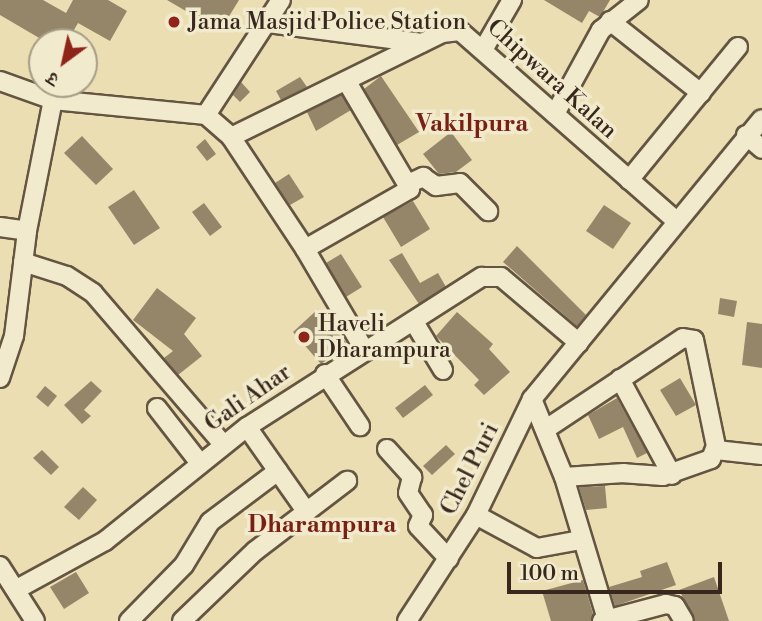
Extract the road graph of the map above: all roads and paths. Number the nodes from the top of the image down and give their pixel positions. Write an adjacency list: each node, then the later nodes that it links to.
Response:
1 (281, 0): 5 (street)
2 (512, 0): 8 (street)
3 (639, 0): 4 (street)
4 (610, 21): 11 (street); 13 (street)
5 (268, 23): 6 (street); 14 (street)
6 (422, 43): 8 (street, Chipwara Kalan); 10 (street, Chipwara Kalan)
7 (738, 47): 11 (street)
8 (483, 50): 13 (street, Chipwara Kalan)
9 (0, 81): 12 (street)
10 (347, 82): 17 (street, Chipwara Kalan); 20 (street)
11 (701, 93): 19 (street)
12 (53, 100): 14 (street); 24 (street)
13 (555, 114): 19 (street, Chipwara Kalan)
14 (206, 115): 17 (street)
15 (762, 119): 16 (street, Chel Puri)
16 (746, 135): 18 (street); 22 (street, Chel Puri)
17 (231, 137): 25 (street)
18 (762, 149)
19 (629, 180): 22 (street, Chipwara Kalan)
20 (408, 184): 21 (street); 25 (street)
21 (488, 211)
22 (676, 220): 28 (street, Chel Puri)
23 (0, 227): 24 (street)
24 (27, 231): 26 (street)
25 (305, 249): 29 (street)
26 (23, 262): 32 (street); 39 (street)
27 (414, 322): 28 (street, Gali Ahar); 29 (street, Gali Ahar); 30 (street)
28 (579, 343): 34 (street, Chel Puri)
29 (364, 349): 31 (street, Gali Ahar)
30 (443, 370)
31 (324, 374): 36 (street); 37 (street, Gali Ahar)
32 (0, 378)
33 (620, 379): 38 (street); 41 (street); 45 (street)
34 (532, 399): 38 (street); 49 (street, Chel Puri)
35 (157, 408): 43 (street)
36 (360, 426)
37 (247, 427): 39 (street, Gali Ahar); 44 (street)
38 (547, 429): 46 (street)
39 (223, 444): 43 (street, Gali Ahar)
40 (387, 449): 51 (street)
41 (716, 450): 42 (street); 45 (street)
42 (762, 455)
43 (199, 462): 53 (street, Gali Ahar)
44 (278, 471): 48 (street); 54 (street)
45 (672, 475): 46 (street)
46 (564, 477): 50 (street)
47 (347, 481): 48 (street)
48 (306, 511): 57 (street)
49 (476, 515): 50 (street); 51 (street, Chel Puri)
50 (580, 540): 55 (street)
51 (449, 559): 58 (street, Chel Puri)
52 (0, 566): 53 (street)
53 (17, 589): 56 (street)
54 (135, 620)
55 (605, 620): 59 (street)
56 (35, 621)
57 (182, 621)
58 (407, 621)
59 (684, 621)

